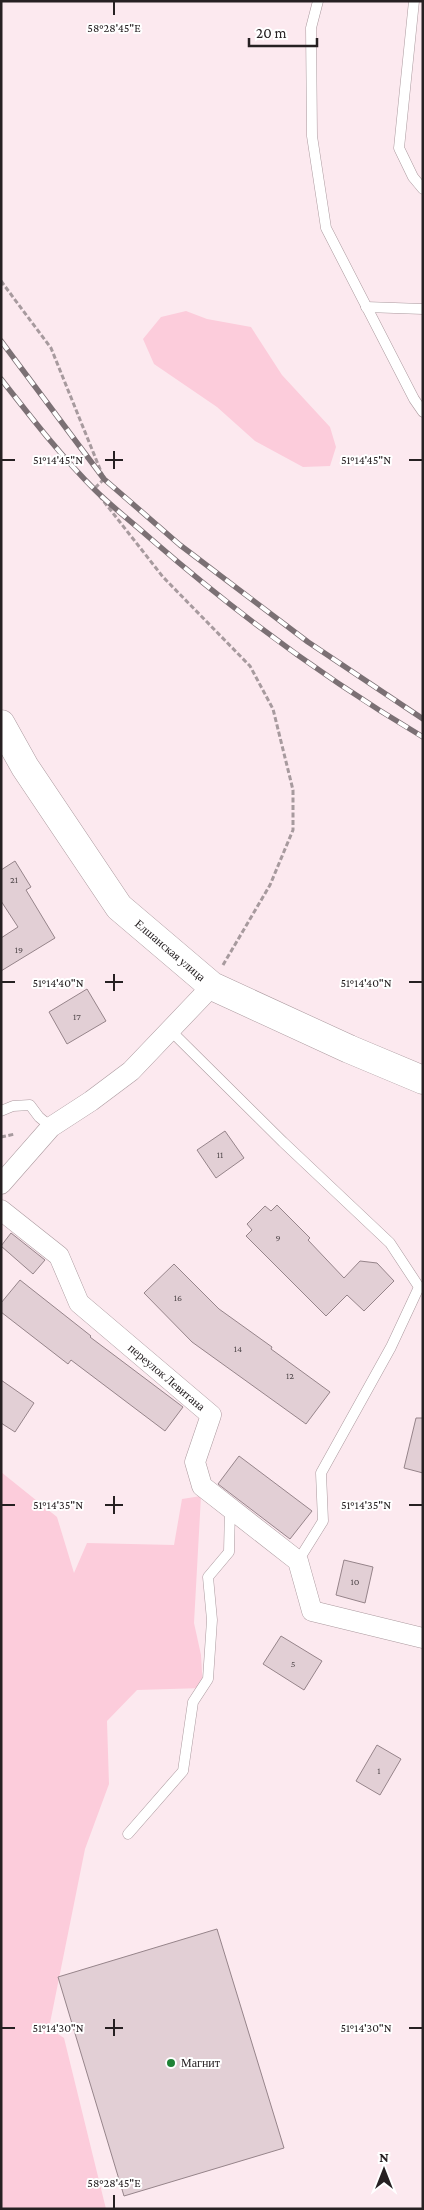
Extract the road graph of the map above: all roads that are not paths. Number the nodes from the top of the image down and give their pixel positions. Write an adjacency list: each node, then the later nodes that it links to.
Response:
1 (318, 1): 4 (lane)
2 (414, 1): 3 (lane)
3 (423, 189)
4 (366, 307): 5 (lane); 6 (lane)
5 (423, 308)
6 (423, 412)
7 (1, 724): 8 (main road, Елшанская улица)
8 (212, 986): 9 (street); 10 (main road, Елшанская улица)
9 (171, 1031): 12 (street); 16 (lane)
10 (423, 1080)
11 (1, 1111): 12 (lane)
12 (51, 1127): 13 (street)
13 (1, 1184)
14 (1, 1210): 15 (street, переулок Левитана)
15 (230, 1508): 16 (street, переулок Левитана); 18 (lane)
16 (298, 1560): 17 (street)
17 (423, 1638)
18 (128, 1834)

